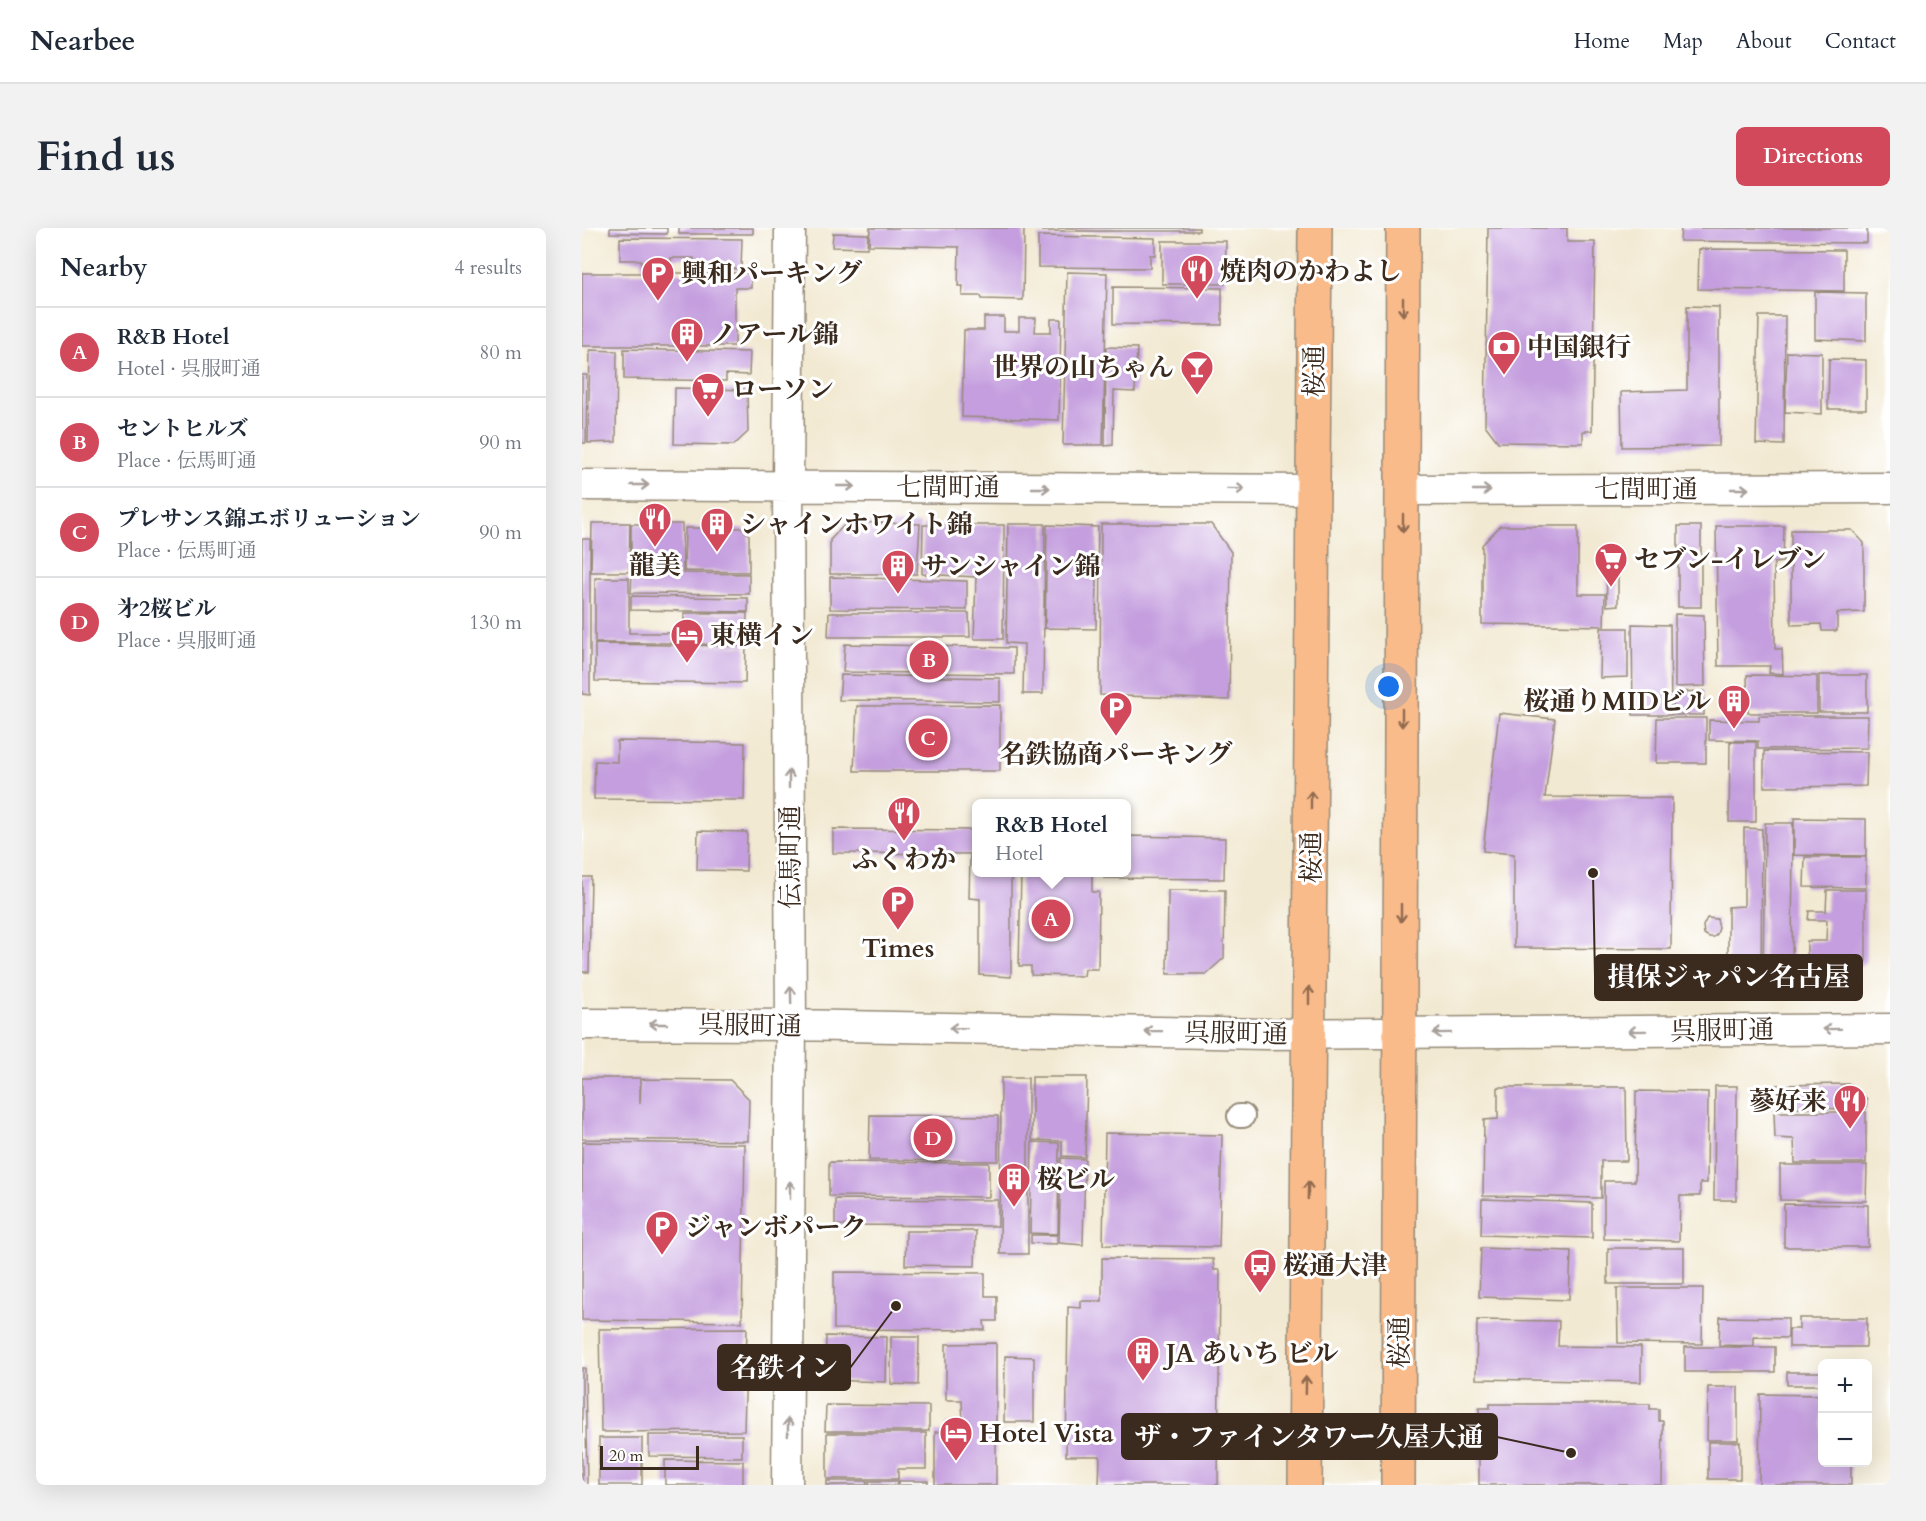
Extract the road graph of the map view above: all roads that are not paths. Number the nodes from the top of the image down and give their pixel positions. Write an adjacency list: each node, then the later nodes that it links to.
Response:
1 (790, 228): 5 (street, 伝馬町通)
2 (1315, 228): 7 (highway, 桜通)
3 (1403, 228): 8 (highway, 桜通, one-way to 8)
4 (582, 485): 5 (street, 七間町通, one-way to 5)
5 (788, 486): 7 (street, 七間町通, one-way to 7); 10 (street, 伝馬町通, one-way to 5)
6 (1890, 488): 8 (street, 七間町通, one-way to 6)
7 (1313, 490): 12 (highway, 桜通, one-way to 7)
8 (1403, 490): 13 (highway, 桜通, one-way to 13)
9 (582, 1024): 10 (street, 呉服町通, one-way to 9)
10 (791, 1025): 12 (street, 呉服町通, one-way to 10); 14 (street, 伝馬町通, one-way to 10)
11 (1890, 1029): 13 (street, 呉服町通, one-way to 13)
12 (1309, 1034): 13 (street, 呉服町通); 15 (highway, 桜通, one-way to 12)
13 (1401, 1034): 16 (highway, 桜通)
14 (787, 1485)
15 (1305, 1485)
16 (1398, 1485)

